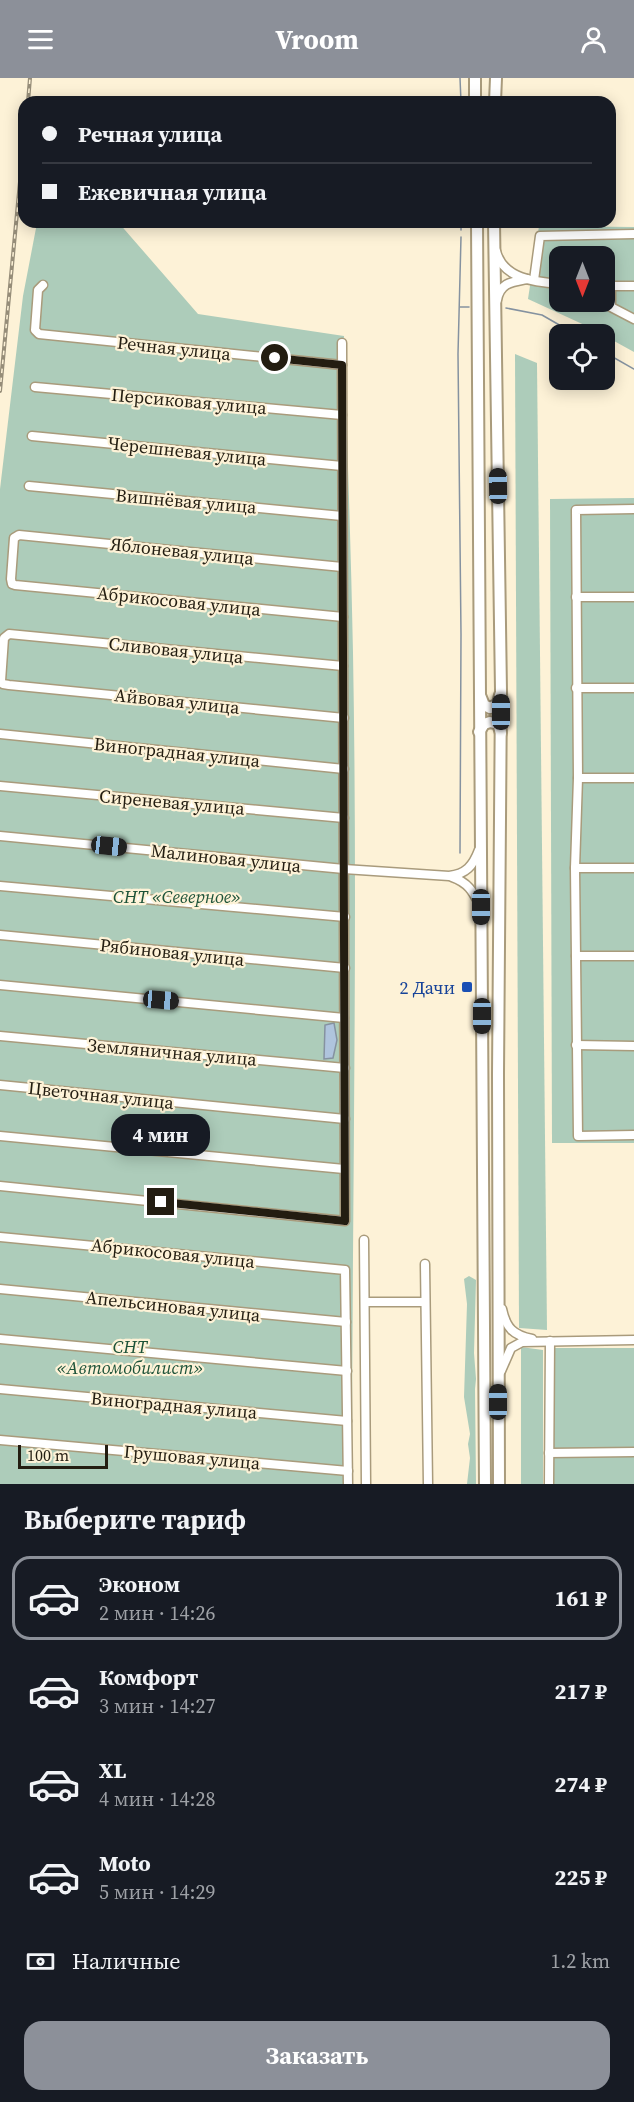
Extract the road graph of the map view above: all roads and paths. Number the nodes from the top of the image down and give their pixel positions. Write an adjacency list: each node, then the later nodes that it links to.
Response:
1 (475, 78): 3 (main road)
2 (496, 78): 4 (main road)
3 (475, 96)
4 (495, 96)
5 (477, 228): 36 (main road)
6 (494, 228): 8 (main road)
7 (634, 234): 9 (street)
8 (494, 241): 9 (street); 15 (main road)
9 (531, 280): 10 (street); 15 (street)
10 (549, 282)
11 (43, 285): 18 (street, Речная улица)
12 (615, 286): 13 (street)
13 (634, 286)
14 (615, 309): 16 (street)
15 (494, 313): 35 (main road)
16 (634, 319)
17 (342, 343): 18 (street)
18 (342, 365): 20 (street)
19 (35, 387): 20 (street, Персиковая улица)
20 (342, 415): 22 (street)
21 (32, 436): 22 (street, Черешневая улица)
22 (342, 466): 25 (street)
23 (29, 486): 25 (street, Вишнёвая улица)
24 (634, 509): 28 (street)
25 (342, 516): 26 (street)
26 (342, 567): 27 (street, Яблоневая улица); 30 (street)
27 (15, 585): 30 (street, Абрикосовая улица)
28 (576, 597): 29 (street); 33 (street)
29 (634, 597)
30 (343, 617): 31 (street)
31 (343, 666): 32 (street, Сливовая улица); 37 (street)
32 (9, 685): 37 (street, Айвовая улица)
33 (576, 688): 34 (street); 42 (street)
34 (634, 688)
35 (501, 691): 36 (main road); 39 (main road)
36 (479, 692): 38 (main road)
37 (344, 718): 41 (street)
38 (479, 732): 39 (main road); 47 (main road)
39 (501, 733): 75 (main road)
40 (0, 734): 41 (street, Виноградная улица)
41 (344, 769): 45 (street)
42 (578, 778): 43 (street); 48 (street)
43 (634, 778)
44 (0, 786): 45 (street, Сиреневая улица)
45 (344, 818): 50 (street)
46 (0, 836): 50 (street, Малиновая улица)
47 (480, 848): 51 (street); 53 (main road)
48 (575, 868): 49 (street); 56 (street)
49 (634, 868)
50 (344, 869): 51 (street, Малиновая улица); 54 (street)
51 (449, 876): 53 (street)
52 (0, 886): 54 (street)
53 (481, 907): 94 (main road)
54 (345, 917): 58 (street)
55 (0, 935): 58 (street, Рябиновая улица)
56 (576, 956): 57 (street); 62 (street)
57 (634, 956)
58 (345, 968): 60 (street)
59 (0, 985): 60 (street)
60 (344, 1017): 64 (street)
61 (0, 1036): 64 (street, Земляничная улица)
62 (576, 1045): 63 (street); 67 (street)
63 (634, 1046)
64 (345, 1068): 66 (street)
65 (0, 1086): 66 (street, Цветочная улица)
66 (345, 1119): 69 (street)
67 (634, 1135)
68 (0, 1136): 69 (street)
69 (344, 1169): 70 (street)
70 (0, 1186)
71 (0, 1236): 78 (street, Абрикосовая улица)
72 (364, 1240): 76 (street)
73 (425, 1264): 77 (street)
74 (0, 1289): 78 (street, Апельсиновая улица)
75 (498, 1293): 81 (street); 84 (main road)
76 (365, 1302): 77 (street); 92 (street)
77 (425, 1302): 93 (street)
78 (346, 1322): 83 (street)
79 (0, 1339): 83 (street)
80 (634, 1340): 82 (street)
81 (538, 1341): 82 (street); 84 (street)
82 (550, 1341): 89 (street)
83 (347, 1371): 86 (street)
84 (498, 1382): 95 (main road)
85 (0, 1389): 86 (street, Виноградная улица)
86 (347, 1420): 90 (street)
87 (0, 1440): 90 (street, Грушовая улица)
88 (634, 1452): 89 (street)
89 (549, 1453): 96 (street)
90 (348, 1471): 91 (street)
91 (348, 1484)
92 (366, 1484)
93 (428, 1484)
94 (485, 1484)
95 (499, 1484)
96 (549, 1484)

